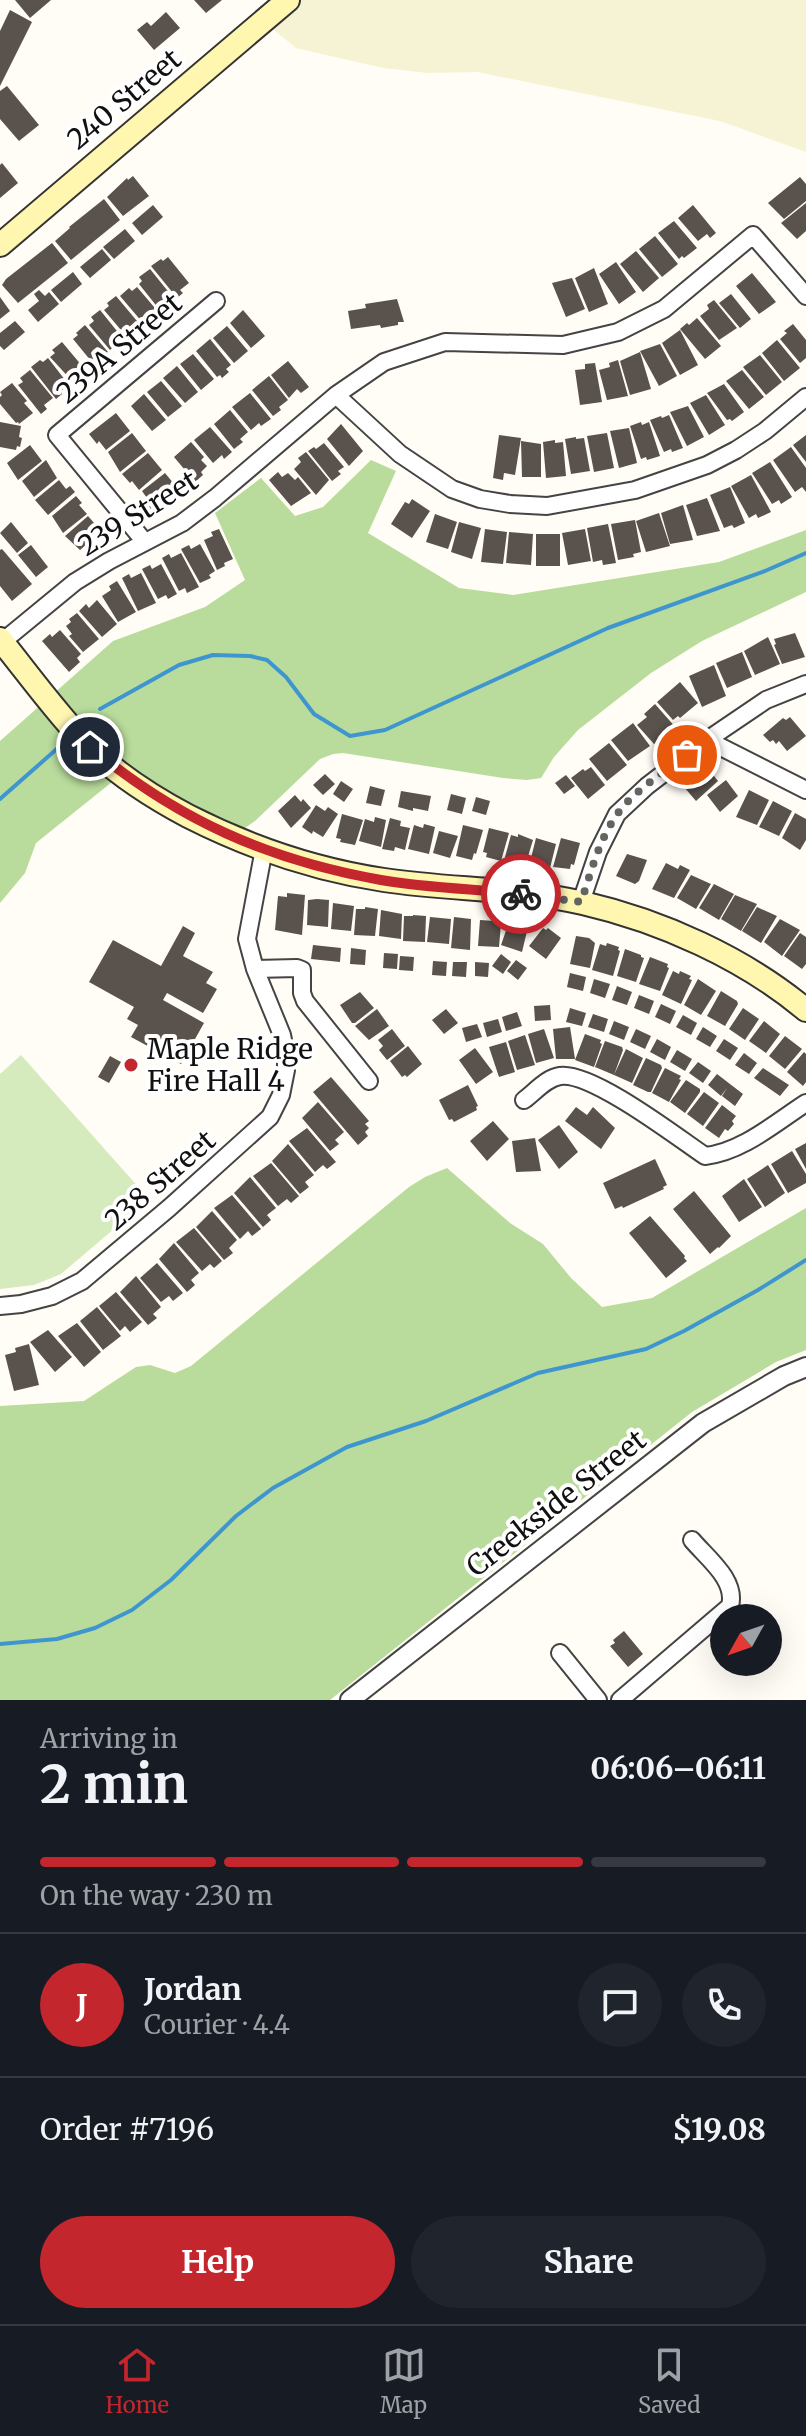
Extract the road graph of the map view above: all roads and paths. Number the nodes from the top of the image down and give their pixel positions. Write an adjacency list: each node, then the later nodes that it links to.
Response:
1 (288, 0): 2 (main road, 240 Street)
2 (0, 245)
3 (806, 296): 5 (street, 239 Street)
4 (216, 301): 7 (street, 239A Street)
5 (336, 395): 6 (street); 7 (street, 239 Street)
6 (806, 397)
7 (144, 541): 8 (street, 239 Street)
8 (1, 640): 12 (main road)
9 (806, 684): 10 (street)
10 (707, 740): 11 (street); 13 (street)
11 (806, 790)
12 (264, 849): 13 (main road); 14 (street, 238 Street)
13 (581, 902): 15 (main road)
14 (255, 969): 16 (street); 19 (street, 238 Street)
15 (806, 1010)
16 (369, 1081)
17 (524, 1100): 18 (street)
18 (806, 1103)
19 (0, 1306)
20 (806, 1367): 23 (street, Creekside Street)
21 (692, 1540): 25 (street)
22 (560, 1653): 24 (street)
23 (350, 1700)
24 (598, 1700)
25 (620, 1700)

